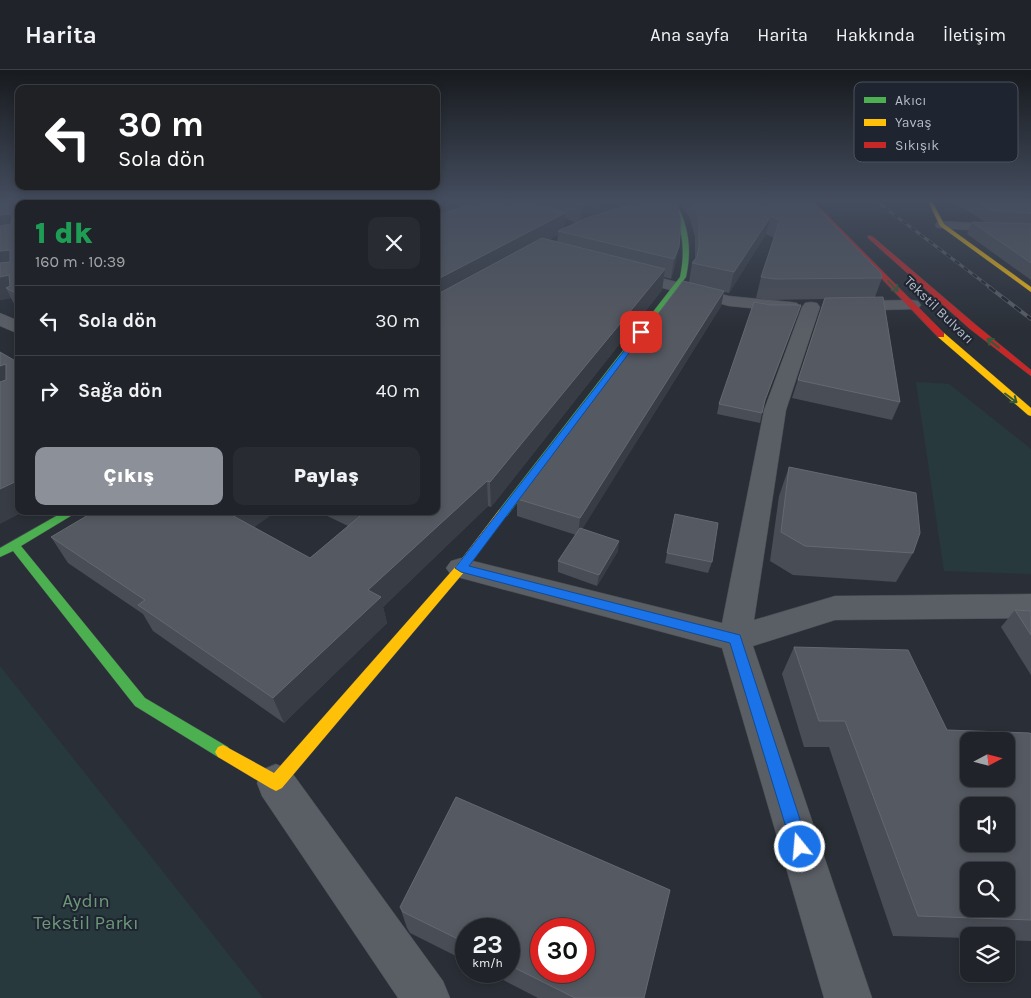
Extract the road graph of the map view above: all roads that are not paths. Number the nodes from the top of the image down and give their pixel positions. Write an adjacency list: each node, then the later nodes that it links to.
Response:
1 (688, 244): 6 (street)
2 (852, 244): 8 (street, Tekstil Bulvarı, one-way to 8)
3 (879, 244): 12 (street, Tekstil Bulvarı, one-way to 3)
4 (968, 244): 7 (street)
5 (612, 270): 6 (street)
6 (676, 287): 9 (street); 17 (street)
7 (1031, 290)
8 (912, 305): 9 (street); 13 (street, Tekstil Bulvarı, one-way to 13)
9 (811, 307): 19 (street)
10 (3, 310): 11 (street)
11 (15, 324)
12 (1031, 374)
13 (1031, 413)
14 (67, 515): 15 (street)
15 (14, 545): 16 (street); 20 (street)
16 (0, 553)
17 (461, 568): 19 (street); 20 (street)
18 (1031, 606): 19 (street)
19 (735, 639): 22 (street)
20 (276, 783): 21 (street)
21 (426, 998)
22 (848, 998)

